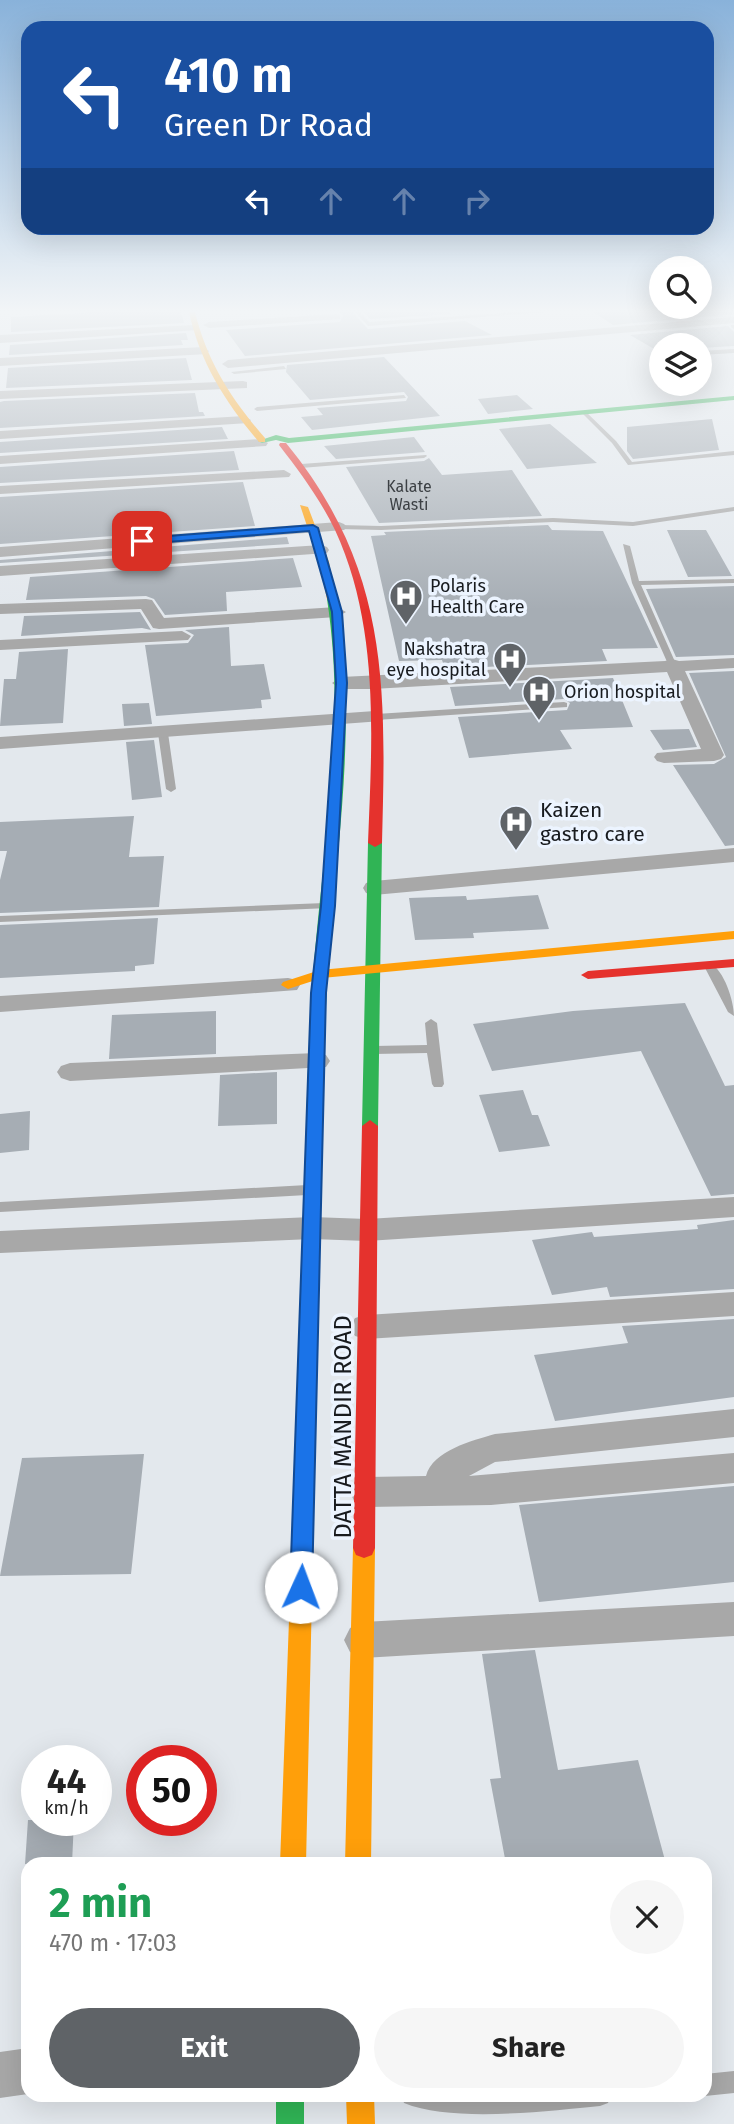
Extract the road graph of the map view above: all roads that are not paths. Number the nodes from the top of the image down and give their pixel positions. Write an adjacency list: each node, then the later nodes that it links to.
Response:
1 (238, 411): 5 (main road, DATTA MANDIR ROAD)
2 (258, 411): 7 (main road, DATTA MANDIR ROAD)
3 (604, 411): 4 (main road)
4 (585, 413): 7 (main road); 8 (lane)
5 (244, 420): 6 (street); 7 (main road, DATTA MANDIR ROAD)
6 (0, 435)
7 (274, 442): 10 (street); 11 (main road, DATTA MANDIR ROAD); 12 (main road, DATTA MANDIR ROAD)
8 (734, 453)
9 (424, 456): 11 (lane)
10 (0, 460)
11 (301, 466): 15 (main road, DATTA MANDIR ROAD)
12 (290, 484): 13 (street); 16 (main road, DATTA MANDIR ROAD)
13 (0, 490)
14 (734, 509): 15 (lane)
15 (336, 521): 16 (street); 29 (main road, DATTA MANDIR ROAD)
16 (310, 522): 17 (street); 19 (main road, DATTA MANDIR ROAD)
17 (1, 546)
18 (626, 546): 22 (lane)
19 (321, 550): 20 (street); 24 (main road, DATTA MANDIR ROAD)
20 (0, 571)
21 (734, 581): 22 (lane)
22 (636, 583): 27 (lane)
23 (0, 609): 24 (street)
24 (337, 620): 25 (street); 28 (main road, DATTA MANDIR ROAD)
25 (0, 645)
26 (734, 663): 27 (street)
27 (672, 664): 29 (street); 35 (street)
28 (341, 683): 29 (street); 32 (main road, DATTA MANDIR ROAD)
29 (373, 683): 31 (main road, DATTA MANDIR ROAD)
30 (564, 705): 31 (lane)
31 (375, 717): 32 (street); 38 (main road, DATTA MANDIR ROAD)
32 (340, 721): 33 (street); 39 (main road, DATTA MANDIR ROAD)
33 (163, 733): 34 (street); 36 (lane)
34 (0, 743)
35 (664, 757)
36 (171, 789)
37 (734, 855): 38 (street)
38 (374, 888): 44 (main road, DATTA MANDIR ROAD)
39 (328, 906): 40 (lane); 45 (main road, DATTA MANDIR ROAD)
40 (0, 919)
41 (734, 935): 44 (main road)
42 (734, 963): 43 (main road)
43 (710, 966): 46 (main road); 50 (lane)
44 (371, 969): 45 (main road); 53 (main road, DATTA MANDIR ROAD)
45 (320, 974): 47 (main road); 48 (main road, DATTA MANDIR ROAD)
46 (573, 976)
47 (288, 985): 48 (main road); 49 (street)
48 (325, 993): 54 (main road, DATTA MANDIR ROAD)
49 (0, 1004)
50 (734, 1012)
51 (431, 1023): 52 (lane)
52 (433, 1049): 53 (lane); 56 (lane)
53 (370, 1050): 61 (main road, DATTA MANDIR ROAD)
54 (317, 1061): 55 (street); 57 (main road, DATTA MANDIR ROAD)
55 (70, 1072)
56 (438, 1084)
57 (313, 1190): 58 (lane); 60 (main road, DATTA MANDIR ROAD)
58 (0, 1207)
59 (734, 1207): 61 (street)
60 (312, 1228): 61 (street); 62 (street); 71 (main road, DATTA MANDIR ROAD)
61 (367, 1230): 64 (main road, DATTA MANDIR ROAD)
62 (0, 1242)
63 (734, 1304): 64 (street)
64 (366, 1327): 68 (main road, DATTA MANDIR ROAD)
65 (734, 1423): 67 (street)
66 (734, 1468): 67 (street)
67 (442, 1490): 68 (street)
68 (367, 1492): 70 (main road, DATTA MANDIR ROAD)
69 (734, 1619): 70 (street)
70 (363, 1640): 72 (main road, DATTA MANDIR ROAD)
71 (293, 1857)
72 (358, 1857)
73 (21, 2072): 74 (street)
74 (0, 2075)
75 (734, 2082): 76 (lane)
76 (712, 2084)
77 (290, 2102): 81 (main road)
78 (360, 2102): 82 (main road)
79 (445, 2102): 80 (lane)
80 (523, 2102)
81 (290, 2124)
82 (361, 2124)

